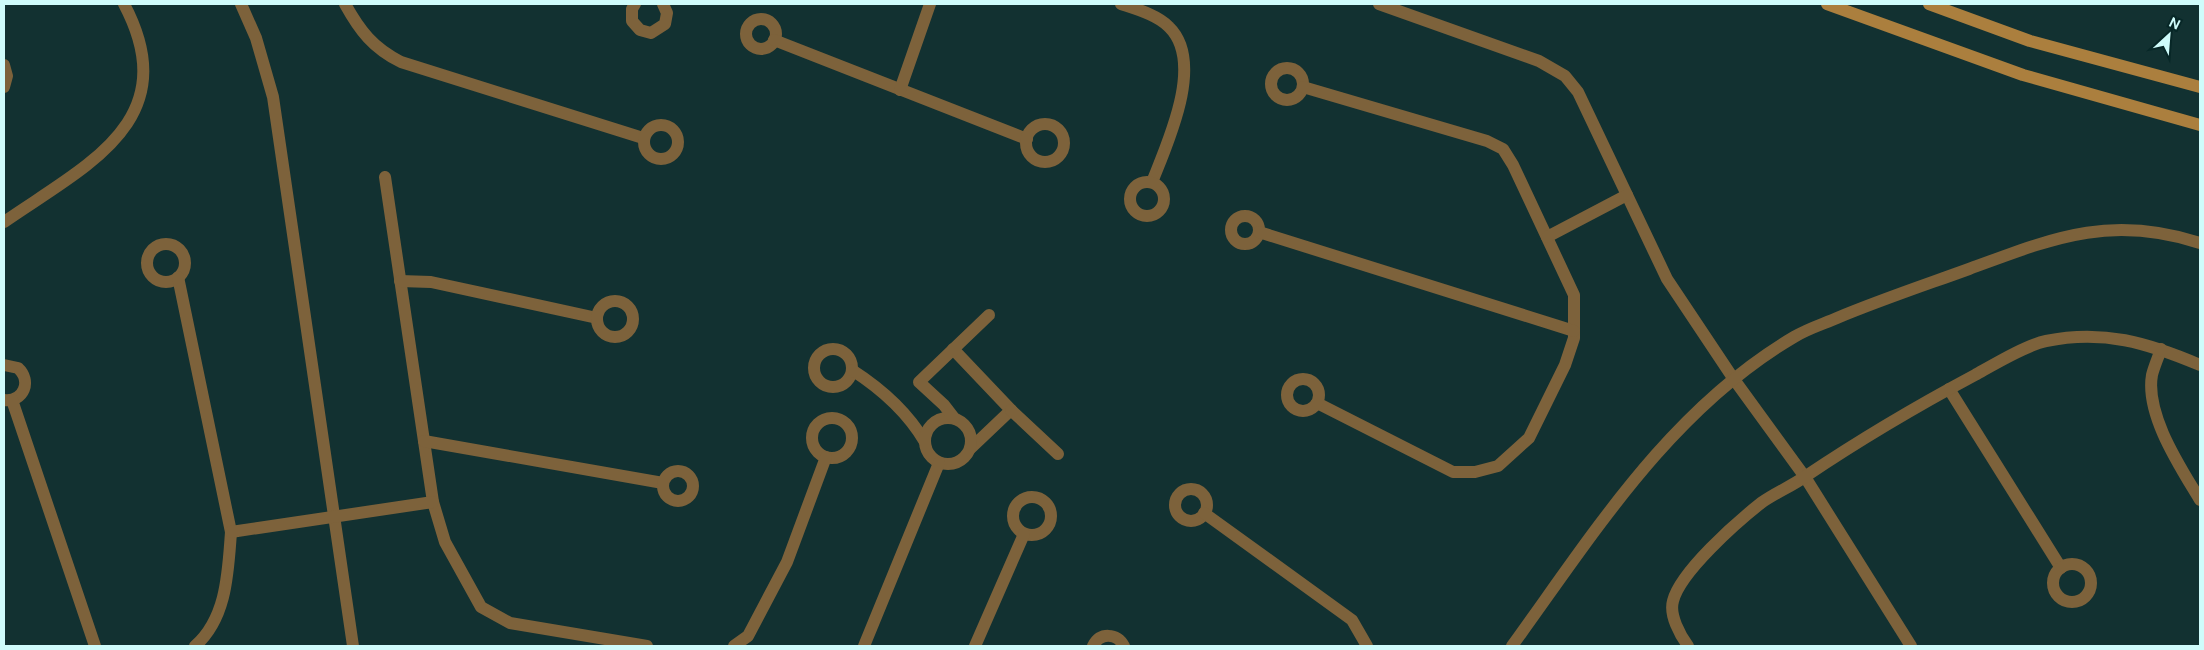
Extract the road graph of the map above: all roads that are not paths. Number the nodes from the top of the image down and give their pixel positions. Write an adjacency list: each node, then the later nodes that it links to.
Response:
1 (124, 4): 23 (street)
2 (241, 4): 58 (street)
3 (345, 4): 18 (street)
4 (636, 4): 5 (street)
5 (663, 4)
6 (930, 4): 16 (street)
7 (1121, 4): 21 (street)
8 (1379, 4): 22 (street)
9 (1828, 4): 17 (main road)
10 (1929, 4): 15 (main road)
11 (774, 40): 16 (street)
12 (4, 66): 13 (street)
13 (4, 87)
14 (1303, 87): 25 (street)
15 (2200, 87)
16 (900, 90): 19 (street)
17 (2200, 125)
18 (643, 138)
19 (1027, 139)
20 (385, 177): 28 (street)
21 (1152, 182)
22 (1627, 195): 25 (street); 37 (street)
23 (4, 222)
24 (1259, 232): 31 (street)
25 (1547, 237): 31 (street)
26 (2200, 243): 37 (street)
27 (178, 278): 59 (street)
28 (400, 281): 30 (street); 48 (street)
29 (989, 314): 32 (street)
30 (597, 318)
31 (1574, 332): 40 (street)
32 (953, 349): 41 (street); 42 (street)
33 (2161, 349): 35 (street); 38 (street); 55 (street)
34 (4, 365): 39 (street)
35 (2200, 365)
36 (852, 370): 47 (street)
37 (1733, 378): 53 (street); 72 (street)
38 (1949, 388): 53 (street); 61 (street)
39 (8, 400): 62 (street)
40 (1317, 403)
41 (944, 405): 43 (street); 44 (street)
42 (1011, 410): 46 (street); 50 (street)
43 (954, 418): 44 (street); 45 (street)
44 (938, 420): 47 (street)
45 (970, 433): 46 (street); 49 (street)
46 (986, 433): 49 (street)
47 (926, 436): 52 (street)
48 (424, 441): 54 (street); 56 (street)
49 (971, 448): 52 (street)
50 (1058, 454)
51 (826, 457): 66 (street)
52 (939, 463): 67 (street)
53 (1805, 477): 73 (street); 74 (street)
54 (663, 483)
55 (2200, 500)
56 (433, 502): 58 (street); 65 (street)
57 (1204, 513): 71 (street)
58 (334, 517): 59 (street); 64 (street)
59 (232, 532): 63 (street)
60 (1024, 534): 68 (street)
61 (2061, 568)
62 (96, 646)
63 (195, 646)
64 (353, 646)
65 (647, 646)
66 (734, 646)
67 (864, 646)
68 (975, 646)
69 (1093, 646): 70 (street)
70 (1124, 646)
71 (1367, 646)
72 (1512, 646)
73 (1688, 646)
74 (1911, 646)

